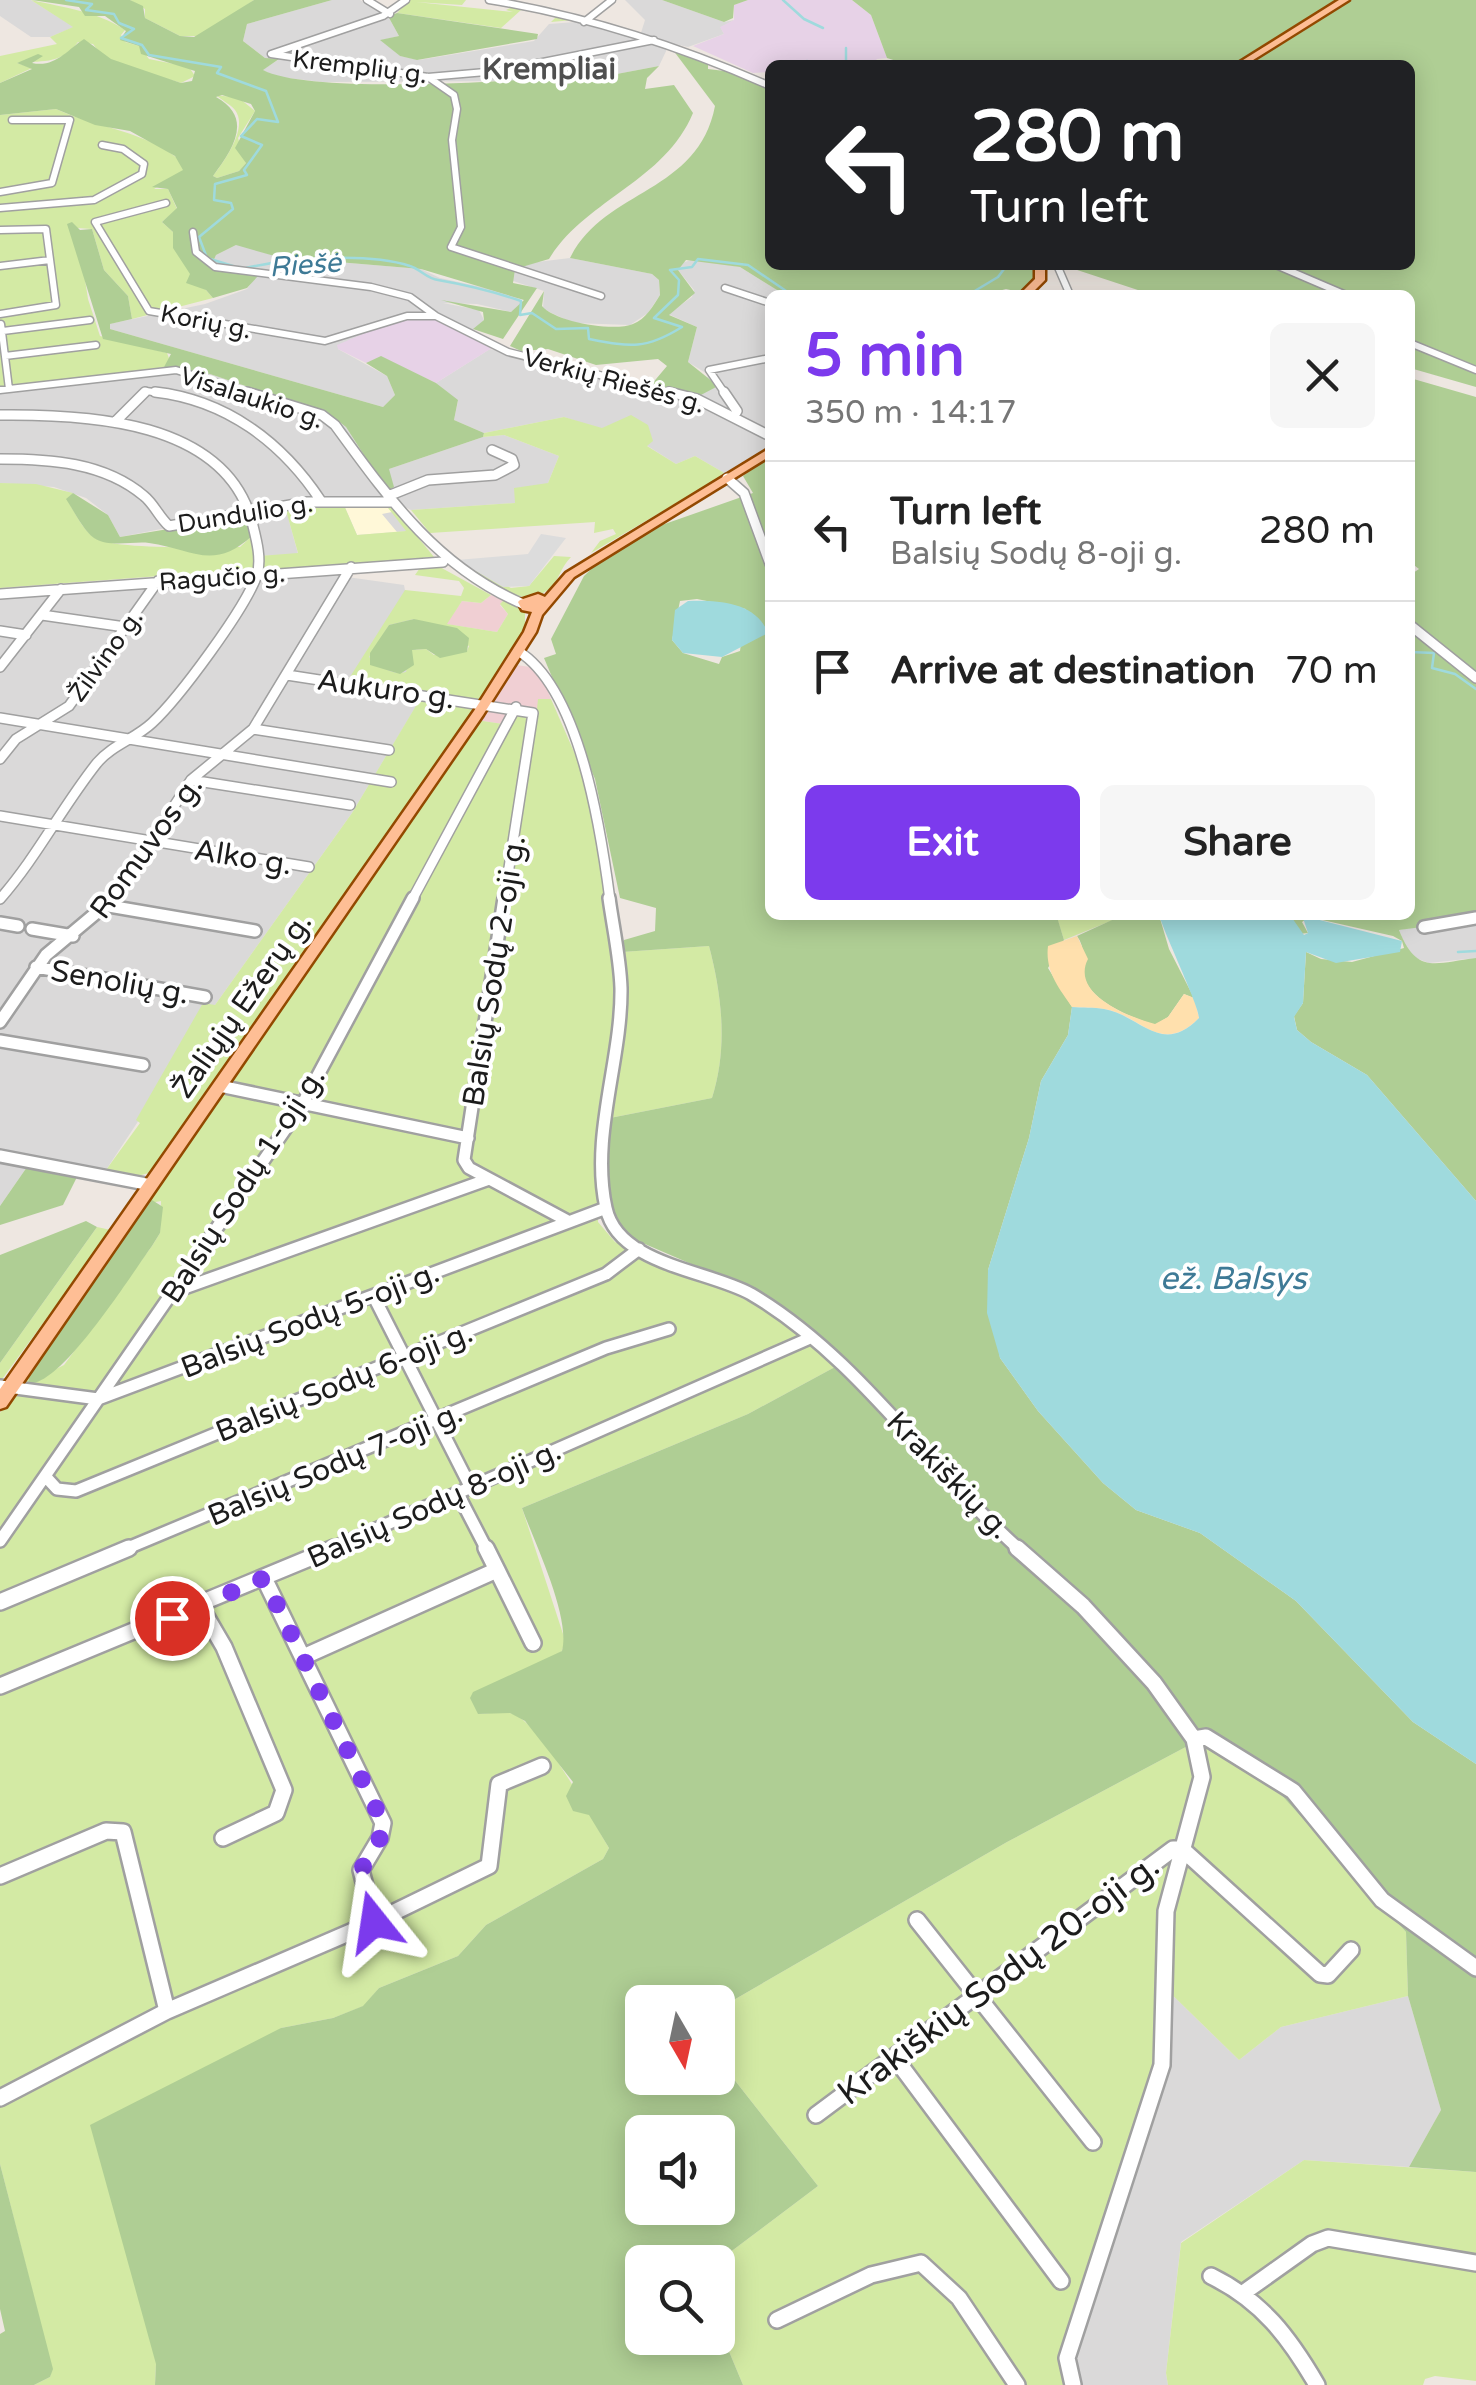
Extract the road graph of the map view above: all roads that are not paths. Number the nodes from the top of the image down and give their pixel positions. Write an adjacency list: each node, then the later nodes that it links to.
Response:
1 (367, 0): 7 (street)
2 (406, 0): 7 (street, Kremplių g.)
3 (489, 0): 6 (street)
4 (612, 0): 8 (street)
5 (1345, 0): 10 (main road)
6 (538, 4): 8 (street)
7 (390, 14): 11 (street, Kremplių g.)
8 (584, 22): 9 (street)
9 (654, 40): 11 (street, Kremplių g.); 12 (street)
10 (1247, 60)
11 (428, 77): 25 (street)
12 (765, 84)
13 (12, 120): 15 (street)
14 (102, 146): 17 (street)
15 (0, 192)
16 (166, 203): 28 (street, Korių g.)
17 (0, 208)
18 (0, 230): 20 (street)
19 (193, 232): 28 (street, Verkių Riešės g.)
20 (50, 260): 21 (street); 27 (street)
21 (0, 266)
22 (1288, 270): 24 (street)
23 (725, 288): 26 (street)
24 (1334, 290)
25 (601, 296)
26 (765, 301)
27 (0, 315): 30 (street)
28 (436, 316): 40 (street, Verkių Riešės g.)
29 (90, 320): 30 (street)
30 (2, 331): 31 (street)
31 (2, 343): 34 (street)
32 (96, 344): 34 (street)
33 (1415, 344): 37 (street)
34 (5, 356): 36 (street)
35 (765, 359): 40 (street)
36 (3, 370): 38 (street)
37 (1476, 370)
38 (5, 390): 47 (street, Visalaukio g.)
39 (0, 415): 41 (street)
40 (734, 416): 42 (street, Verkių Riešės g.)
41 (115, 422): 48 (street); 49 (street)
42 (765, 433)
43 (492, 450): 47 (street)
44 (765, 454): 46 (main road, Žaliųjų Ežerų g.)
45 (0, 458): 49 (street, Dundulio g.)
46 (727, 478): 50 (street); 57 (main road, Žaliųjų Ežerų g.)
47 (391, 499): 48 (street, Dundulio g.); 51 (street, Visalaukio g.)
48 (321, 501): 49 (street, Dundulio g.)
49 (252, 513): 53 (street)
50 (765, 550)
51 (444, 562): 52 (street, Ragučio g.); 57 (street, Visalaukio g.)
52 (352, 567): 53 (street, Ragučio g.); 65 (street, Romuvos g.)
53 (257, 574): 54 (street, Ragučio g.); 72 (street)
54 (158, 581): 55 (street, Ragučio g.); 59 (street, Žilvino g.)
55 (61, 589): 56 (street, Ragučio g.); 58 (street)
56 (0, 594)
57 (534, 603): 63 (main road, Žaliųjų Ežerų g.)
58 (42, 615): 59 (street); 62 (street)
59 (125, 627): 70 (street, Žilvino g.)
60 (1415, 629): 66 (street)
61 (0, 631): 62 (street)
62 (26, 635): 64 (street)
63 (522, 644): 67 (main road, Žaliųjų Ežerų g.); 103 (street)
64 (0, 667)
65 (287, 675): 67 (street, Aukuro g.); 71 (street, Romuvos g.)
66 (1476, 678)
67 (485, 702): 68 (street); 97 (main road, Žaliųjų Ežerų g.)
68 (516, 706): 98 (street, Balsių Sodų 1-oji g.); 99 (street, Balsių Sodų 2-oji g.)
69 (0, 718): 70 (street)
70 (38, 724): 72 (street); 75 (street, Žilvino g.)
71 (253, 729): 73 (street); 74 (street, Romuvos g.)
72 (130, 740): 74 (street); 80 (street)
73 (389, 750)
74 (222, 754): 76 (street, Romuvos g.); 77 (street)
75 (0, 759)
76 (191, 780): 78 (street); 81 (street, Romuvos g.)
77 (392, 782)
78 (350, 806)
79 (0, 816): 80 (street, Alko g.)
80 (54, 825): 81 (street, Alko g.); 83 (street)
81 (149, 842): 82 (street, Alko g.); 84 (street, Romuvos g.)
82 (309, 867)
83 (0, 899)
84 (109, 906): 90 (street); 91 (street, Romuvos g.)
85 (1476, 918): 88 (street)
86 (0, 923): 87 (street)
87 (18, 926)
88 (1424, 928)
89 (32, 929): 91 (street)
90 (254, 931)
91 (72, 936): 92 (street, Romuvos g.)
92 (36, 967): 93 (street, Senolių g.); 94 (street, Romuvos g.)
93 (205, 997)
94 (0, 1022)
95 (0, 1041): 96 (street)
96 (143, 1064)
97 (220, 1086): 98 (street); 102 (main road, Žaliųjų Ežerų g.)
98 (302, 1105): 99 (street); 106 (street, Balsių Sodų 1-oji g.)
99 (468, 1138): 101 (street, Balsių Sodų 2-oji g.)
100 (0, 1156): 102 (street)
101 (489, 1178): 104 (street); 106 (street)
102 (151, 1185): 111 (main road, Žaliųjų Ežerų g.)
103 (606, 1208): 104 (street, Balsių Sodų 5-oji g.); 105 (street, Krakiškių g.)
104 (566, 1220): 107 (street, Balsių Sodų 5-oji g.)
105 (638, 1249): 109 (street, Krakiškių g.); 110 (street, Balsių Sodų 6-oji g.)
106 (176, 1291): 112 (street, Balsių Sodų 1-oji g.)
107 (374, 1297): 110 (street); 112 (street, Balsių Sodų 5-oji g.)
108 (669, 1329): 113 (street, Balsių Sodų 7-oji g.)
109 (810, 1338): 115 (street, Balsių Sodų 8-oji g.); 124 (street, Krakiškių g.)
110 (403, 1358): 113 (street); 114 (street, Balsių Sodų 6-oji g.)
111 (3, 1392): 112 (street, Balsių Sodų 5-oji g.)
112 (98, 1399): 114 (street, Balsių Sodų 1-oji g.)
113 (437, 1422): 115 (street); 119 (street, Balsių Sodų 7-oji g.)
114 (46, 1477): 116 (street, Balsių Sodų 1-oji g.)
115 (465, 1491): 117 (street); 118 (street, Balsių Sodų 8-oji g.)
116 (0, 1541)
117 (497, 1570): 121 (street); 122 (street)
118 (264, 1578): 120 (street, Balsių Sodų 8-oji g.); 122 (street)
119 (0, 1602)
120 (200, 1606): 123 (street, Balsių Sodų 8-oji g.); 126 (street)
121 (533, 1643)
122 (303, 1657): 130 (street)
123 (0, 1686)
124 (1194, 1738): 127 (street, Krakiškių g.); 132 (street)
125 (542, 1766): 130 (street)
126 (223, 1838)
127 (1182, 1849): 131 (street); 133 (street, Krakiškių Sodų 20-oji g.); 145 (street, Krakiškių g.)
128 (0, 1876): 134 (street)
129 (917, 1920): 133 (street)
130 (374, 1922): 134 (street)
131 (1351, 1950)
132 (1476, 1968)
133 (977, 1994): 135 (street, Krakiškių Sodų 20-oji g.); 138 (street)
134 (166, 2011): 136 (street)
135 (895, 2058): 137 (street, Krakiškių Sodų 20-oji g.); 141 (street)
136 (0, 2098)
137 (816, 2115)
138 (1093, 2142)
139 (1476, 2262): 142 (street)
140 (1210, 2276): 142 (street)
141 (1061, 2281)
142 (1246, 2292): 146 (street)
143 (776, 2320): 144 (street)
144 (1017, 2385)
145 (1074, 2385)
146 (1317, 2385)

